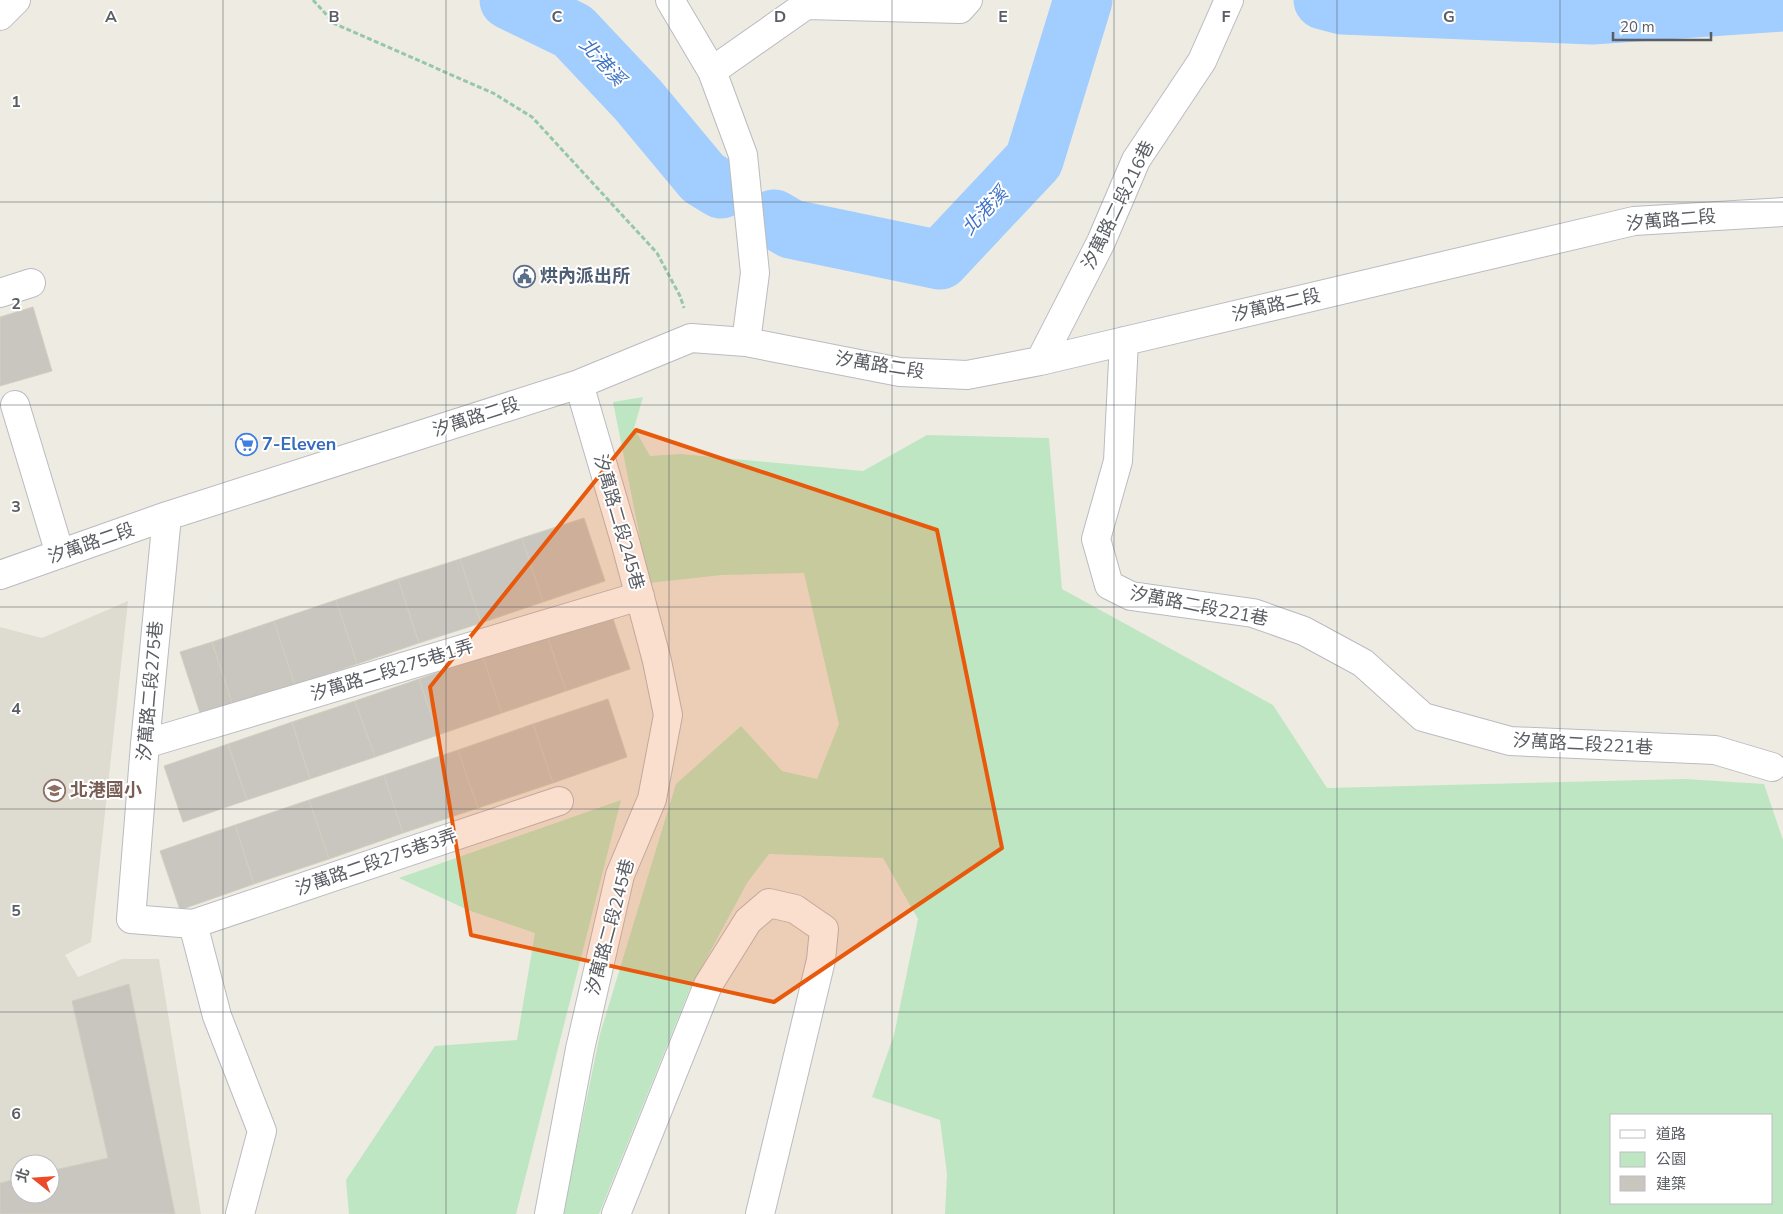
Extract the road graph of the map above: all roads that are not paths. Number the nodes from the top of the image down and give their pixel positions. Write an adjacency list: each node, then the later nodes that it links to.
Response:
1 (16, 0): 5 (street)
2 (670, 0): 6 (street)
3 (968, 0): 6 (street)
4 (1229, 0): 12 (street, 汐萬路二段216巷)
5 (0, 16)
6 (712, 71): 11 (street)
7 (1783, 212): 10 (street, 汐萬路二段)
8 (31, 283): 9 (street)
9 (0, 293)
10 (1124, 341): 12 (street, 汐萬路二段); 20 (street, 汐萬路二段221巷)
11 (746, 342): 12 (street, 汐萬路二段); 13 (street, 汐萬路二段)
12 (1040, 361)
13 (579, 384): 15 (street, 汐萬路二段); 18 (street, 汐萬路二段245巷)
14 (15, 405): 16 (street)
15 (167, 516): 16 (street, 汐萬路二段); 19 (street, 汐萬路二段275巷)
16 (60, 554): 17 (street, 汐萬路二段)
17 (0, 575)
18 (640, 596): 19 (street, 汐萬路二段275巷1弄); 24 (street, 汐萬路二段245巷)
19 (145, 744): 22 (street, 汐萬路二段275巷)
20 (1772, 768)
21 (559, 800): 22 (street, 汐萬路二段275巷3弄)
22 (193, 924): 23 (street)
23 (240, 1214)
24 (549, 1214)
25 (616, 1214): 26 (street)
26 (760, 1214)

